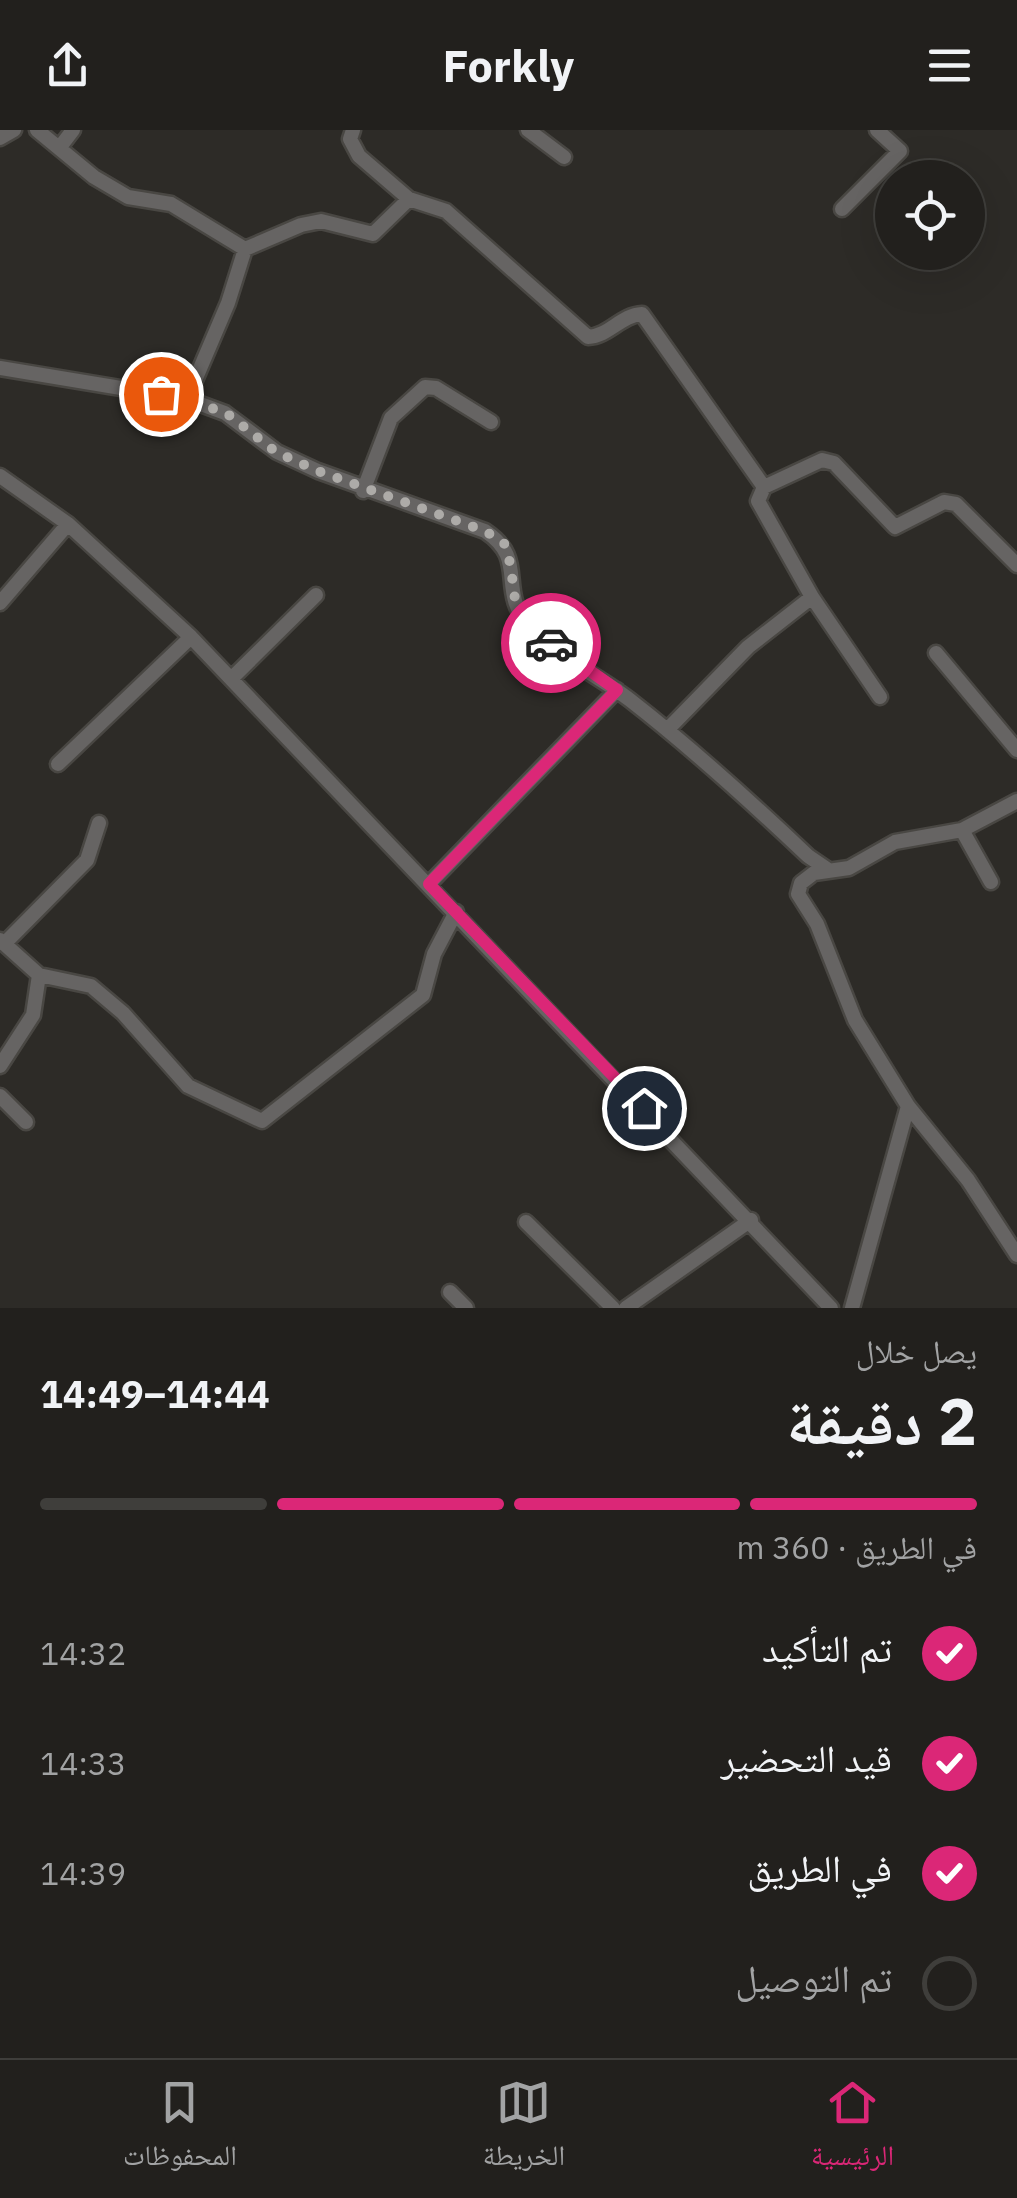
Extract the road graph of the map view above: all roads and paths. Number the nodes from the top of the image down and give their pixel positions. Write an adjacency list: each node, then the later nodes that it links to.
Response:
1 (14, 130): 7 (street)
2 (37, 130): 8 (street)
3 (74, 130): 8 (street)
4 (353, 130): 10 (street)
5 (528, 130): 9 (street)
6 (878, 130): 11 (street)
7 (0, 138)
8 (60, 147): 12 (street)
9 (564, 157)
10 (409, 199): 12 (street); 17 (street)
11 (842, 210)
12 (246, 249): 14 (street)
13 (0, 368): 14 (street)
14 (187, 398): 18 (street)
15 (491, 422): 18 (street)
16 (0, 476): 19 (street)
17 (764, 487): 20 (street); 22 (street)
18 (363, 491): 27 (street)
19 (68, 524): 23 (street); 24 (street)
20 (1017, 565)
21 (316, 595): 26 (street)
22 (812, 597): 28 (street); 29 (street)
23 (0, 603)
24 (191, 638): 26 (street); 31 (street)
25 (936, 653): 30 (street)
26 (231, 679): 37 (street)
27 (617, 690): 29 (street); 37 (street)
28 (880, 697)
29 (668, 729): 35 (street)
30 (1017, 750)
31 (58, 764)
32 (1017, 801): 34 (street)
33 (98, 822): 39 (street)
34 (962, 830): 35 (street); 36 (street)
35 (828, 869): 43 (street)
36 (991, 882)
37 (429, 884): 38 (street)
38 (456, 912): 40 (street); 45 (street)
39 (2, 942): 40 (street)
40 (39, 976): 41 (street)
41 (0, 1066)
42 (0, 1096): 44 (street)
43 (908, 1106): 47 (street); 53 (street)
44 (26, 1122)
45 (751, 1220): 51 (street); 52 (street)
46 (526, 1222): 50 (street)
47 (1017, 1255)
48 (450, 1292): 49 (street)
49 (466, 1308)
50 (613, 1308)
51 (626, 1308)
52 (831, 1308)
53 (852, 1308)

